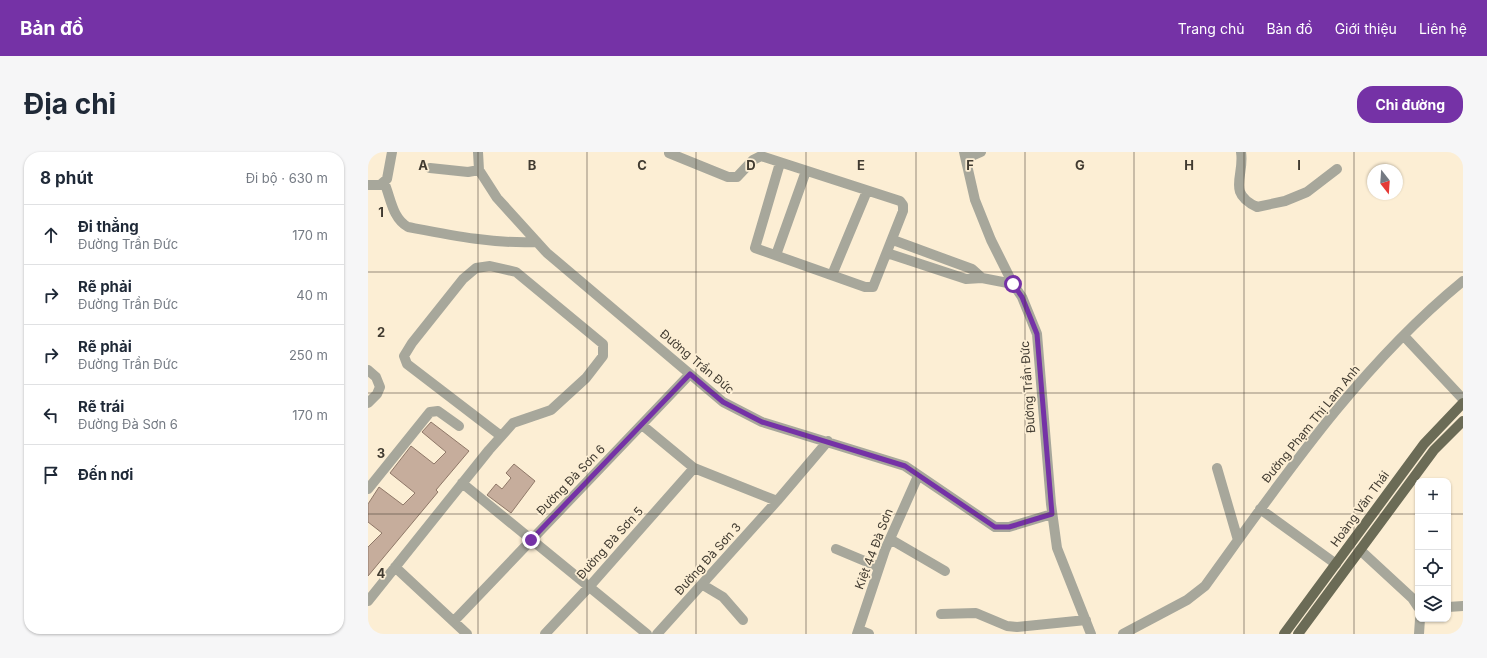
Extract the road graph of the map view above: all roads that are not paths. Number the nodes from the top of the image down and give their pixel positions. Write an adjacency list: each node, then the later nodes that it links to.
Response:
1 (392, 152): 12 (street)
2 (478, 152): 10 (street, Đường Trần Đức)
3 (669, 152): 7 (street)
4 (981, 152): 6 (street)
5 (1241, 152): 9 (street)
6 (966, 155): 22 (street, Đường Trần Đức)
7 (780, 163): 11 (street); 18 (street)
8 (430, 168): 10 (street)
9 (1337, 169)
10 (479, 170): 16 (street, Đường Trần Đức)
11 (806, 171): 14 (street); 18 (street)
12 (384, 182): 13 (street); 16 (street)
13 (368, 185)
14 (868, 191): 15 (street); 19 (street)
15 (893, 240): 17 (street); 20 (street)
16 (537, 242): 25 (street, Đường Trần Đức)
17 (887, 253): 19 (street); 20 (street)
18 (776, 255): 19 (street)
19 (832, 275)
20 (982, 278): 22 (street)
21 (1463, 281): 23 (street, Đường Phạm Thị Lam Anh)
22 (1013, 284): 41 (street, Đường Trần Đức)
23 (1404, 336): 26 (street); 40 (street, Đường Phạm Thị Lam Anh)
24 (368, 370): 27 (street)
25 (690, 374): 30 (street, Đường Đà Sơn 6); 33 (street, Đường Trần Đức)
26 (1463, 399)
27 (368, 403)
28 (1463, 403): 47 (main road, Hoàng Văn Thái)
29 (1463, 421): 46 (main road)
30 (642, 425): 34 (street); 43 (street, Đường Đà Sơn 6)
31 (459, 426): 38 (street)
32 (501, 436): 32 (street); 37 (street)
33 (828, 441): 36 (street, Đường Trần Đức); 39 (street, Đường Đà Sơn 3)
34 (694, 468): 39 (street); 52 (street, Đường Đà Sơn 5)
35 (1218, 468): 44 (street)
36 (918, 476): 41 (street, Đường Trần Đức); 42 (street, Kiệt 44 Đà Sơn)
37 (462, 483): 43 (street); 48 (street)
38 (368, 489)
39 (777, 502): 51 (street, Đường Đà Sơn 3)
40 (1260, 509): 44 (street, Đường Phạm Thị Lam Anh); 47 (street)
41 (1052, 514): 59 (street, Đường Trần Đức)
42 (890, 539): 49 (street, Kiệt 44 Đà Sơn); 50 (street)
43 (531, 540): 52 (street); 60 (street, Đường Đà Sơn 6)
44 (1238, 540): 69 (street, Đường Phạm Thị Lam Anh)
45 (836, 549): 49 (street)
46 (1360, 550): 54 (street); 71 (main road)
47 (1336, 564): 70 (main road, Hoàng Văn Thái)
48 (395, 567): 53 (street); 60 (street)
49 (879, 567): 62 (street, Kiệt 44 Đà Sơn)
50 (946, 571)
51 (703, 585): 58 (street); 66 (street, Đường Đà Sơn 3)
52 (589, 587): 64 (street, Đường Đà Sơn 5); 65 (street)
53 (368, 601)
54 (1415, 602)
55 (1463, 606): 56 (street)
56 (1451, 607)
57 (941, 614): 59 (street)
58 (743, 620)
59 (1086, 620): 68 (street, Đường Trần Đức)
60 (454, 621): 63 (street)
61 (1420, 622): 72 (street)
62 (858, 632): 67 (street)
63 (468, 634)
64 (544, 634)
65 (648, 634)
66 (658, 634)
67 (869, 634)
68 (1091, 634)
69 (1123, 634)
70 (1284, 634)
71 (1298, 634)
72 (1419, 634)

